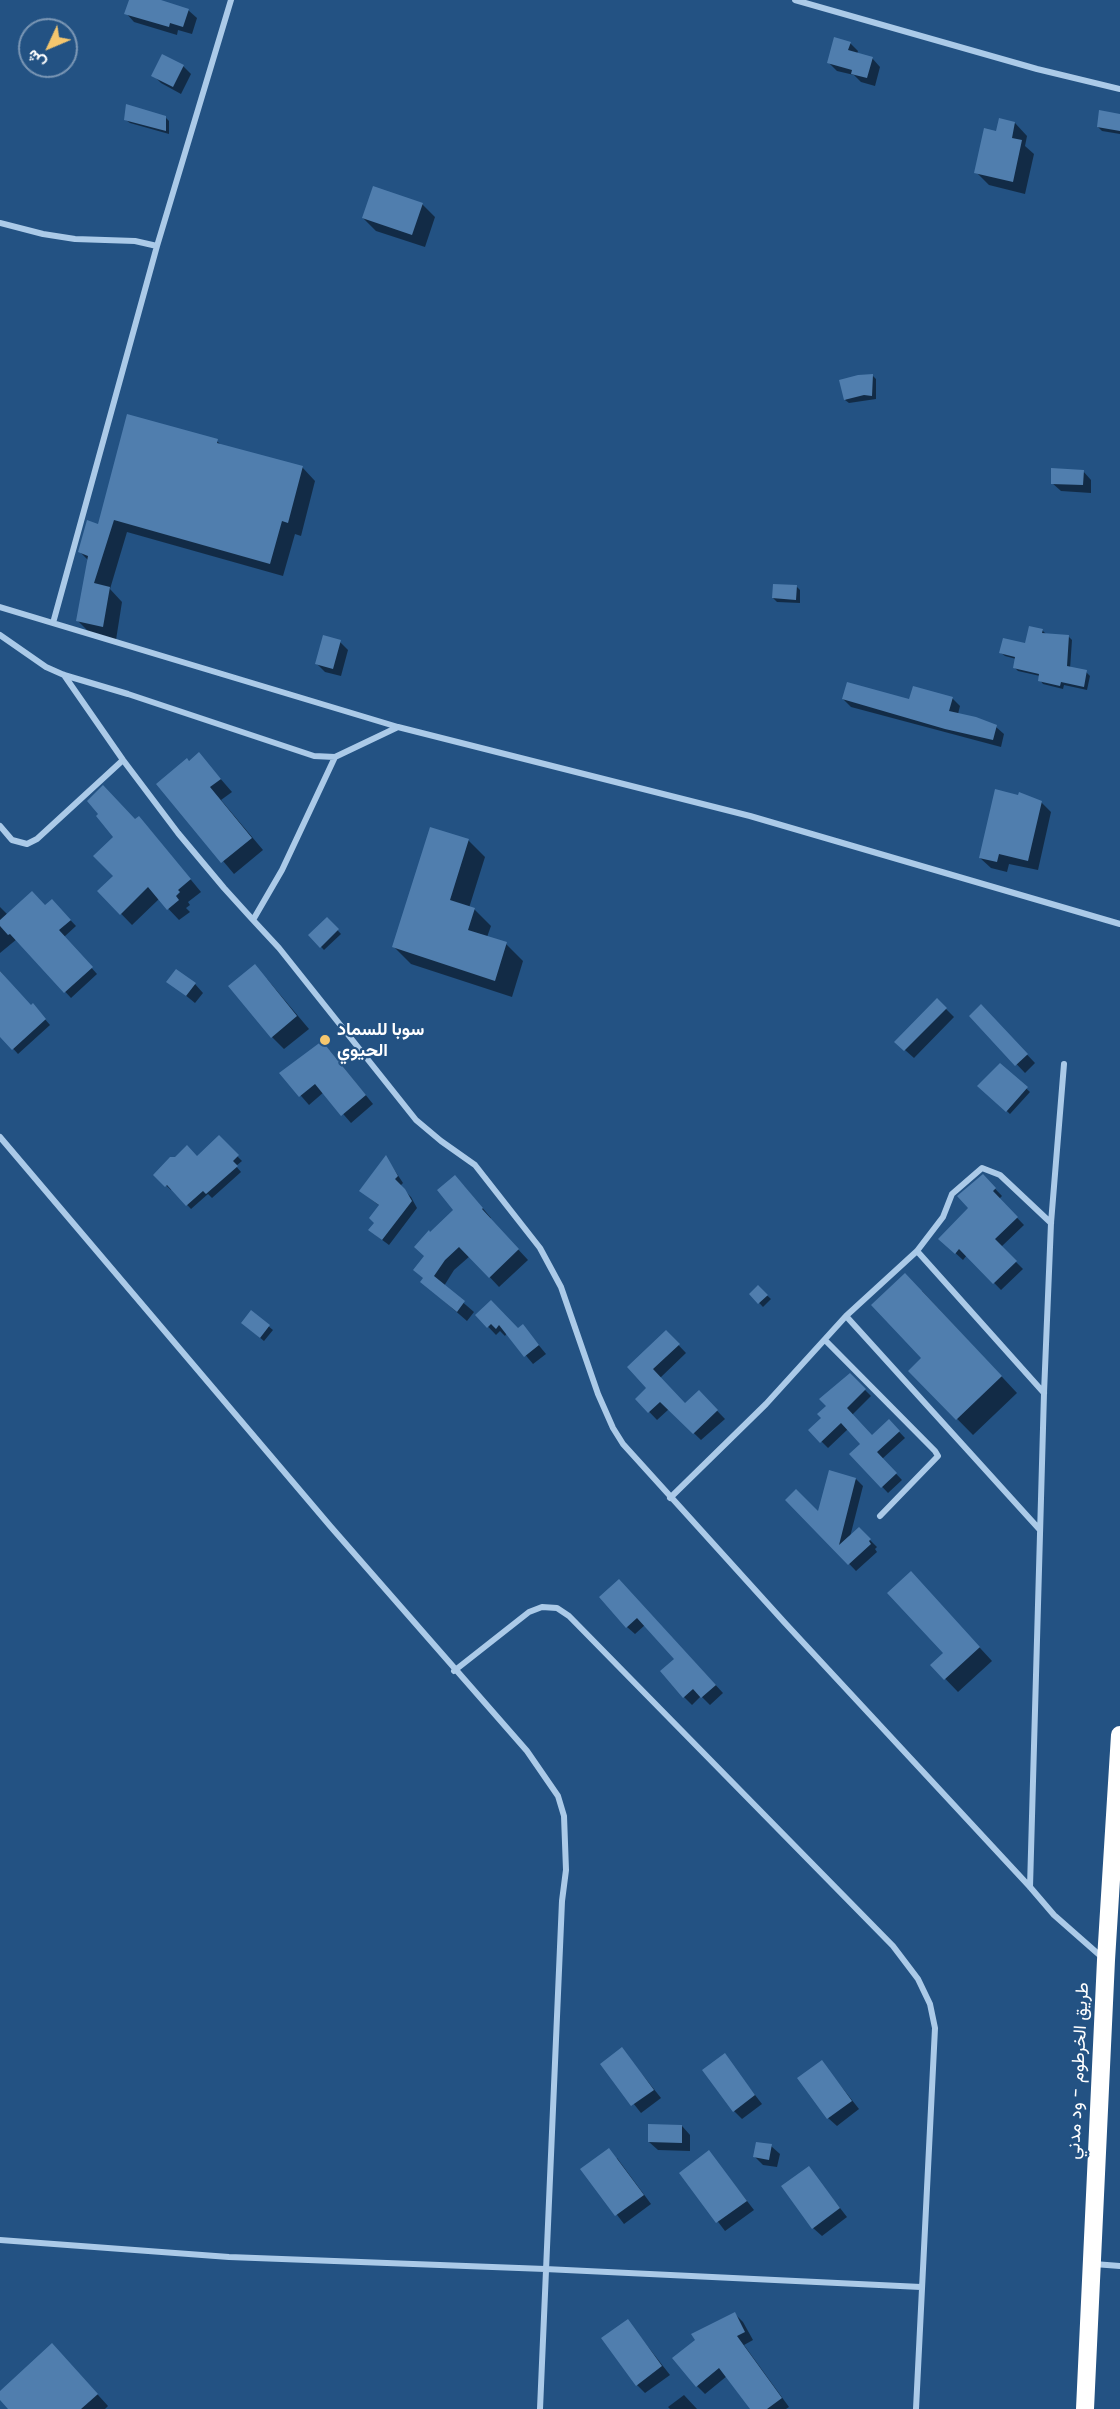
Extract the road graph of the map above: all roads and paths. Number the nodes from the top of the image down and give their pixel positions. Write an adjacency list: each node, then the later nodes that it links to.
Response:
1 (231, 0): 5 (street)
2 (795, 0): 3 (street)
3 (1120, 89)
4 (0, 223): 5 (street)
5 (157, 246): 7 (street)
6 (0, 607): 7 (street)
7 (53, 623): 10 (street)
8 (0, 635): 9 (street)
9 (64, 675): 11 (street); 12 (street)
10 (398, 726): 11 (street); 15 (street)
11 (335, 757): 14 (street)
12 (123, 760): 13 (street); 14 (street)
13 (0, 826)
14 (253, 920): 23 (street)
15 (1120, 924)
16 (1064, 1064): 18 (street)
17 (0, 1137): 26 (street)
18 (1051, 1223): 19 (street); 22 (street)
19 (918, 1251): 20 (street); 22 (street)
20 (846, 1316): 21 (street); 25 (street)
21 (825, 1340): 23 (street); 24 (street)
22 (1044, 1393): 25 (street)
23 (670, 1498): 28 (street)
24 (880, 1516)
25 (1041, 1531): 28 (street)
26 (454, 1671): 33 (street); 34 (street)
27 (1120, 1735): 29 (highway, طريق الخرطوم - ود مدني)
28 (1030, 1887): 29 (street)
29 (1106, 1960): 31 (highway, طريق الخرطوم - ود مدني)
30 (0, 2240): 33 (street)
31 (1091, 2263): 32 (street); 37 (highway, طريق الخرطوم - ود مدني)
32 (1120, 2266)
33 (545, 2269): 34 (street); 35 (street)
34 (921, 2287): 36 (street)
35 (540, 2409)
36 (916, 2409)
37 (1085, 2409)

